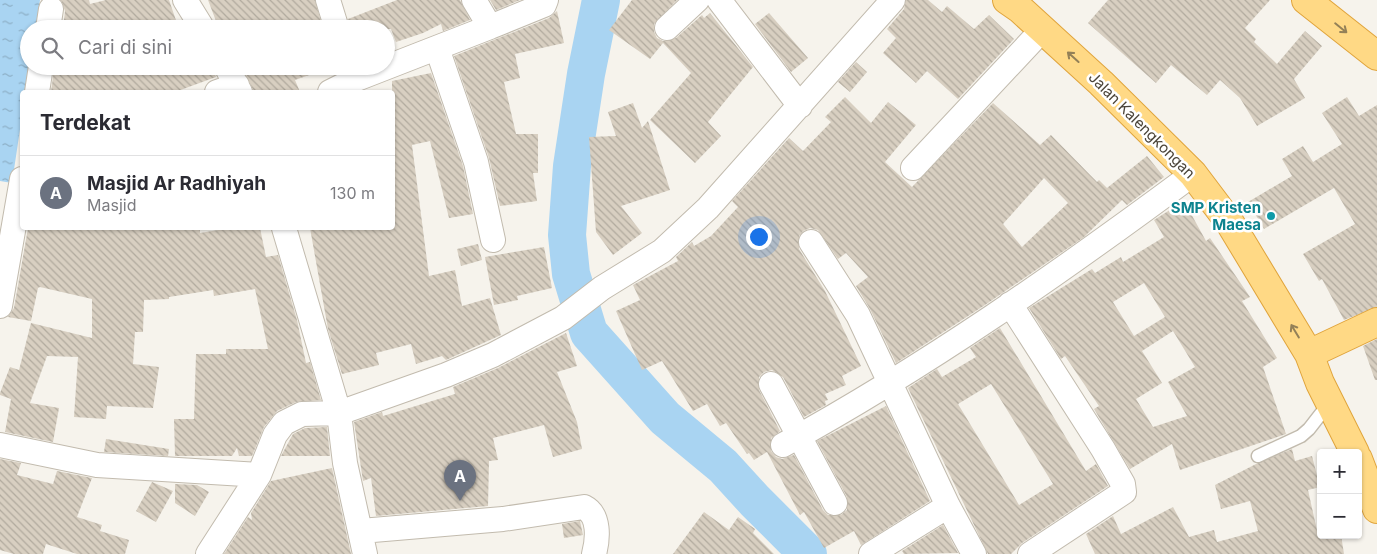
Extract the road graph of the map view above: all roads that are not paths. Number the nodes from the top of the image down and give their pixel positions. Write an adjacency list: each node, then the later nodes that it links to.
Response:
1 (328, 0): 11 (street)
2 (474, 0): 12 (street)
3 (546, 0): 12 (street)
4 (697, 0): 13 (street)
5 (719, 0): 22 (street)
6 (893, 0): 22 (street)
7 (1007, 0): 14 (highway, Jalan Kalengkongan)
8 (1306, 0): 16 (highway, one-way to 16)
9 (191, 2): 10 (street)
10 (199, 20)
11 (334, 20)
12 (490, 27): 15 (street)
13 (667, 28)
14 (1043, 29): 23 (street); 24 (highway, Jalan Kalengkongan, one-way to 14)
15 (437, 48): 17 (street); 27 (street)
16 (1377, 56)
17 (395, 60)
18 (40, 75): 20 (street)
19 (350, 75): 21 (street)
20 (37, 90)
21 (332, 90)
22 (800, 106): 36 (street)
23 (913, 168)
24 (1193, 174): 29 (street); 32 (highway, Jalan Kalengkongan, one-way to 24)
25 (20, 191): 30 (street)
26 (285, 230): 36 (street)
27 (493, 240)
28 (811, 242): 34 (street)
29 (1010, 304): 34 (street); 51 (street)
30 (0, 306)
31 (1377, 322): 32 (highway)
32 (1309, 354): 35 (highway, Jalan Kalengkongan)
33 (771, 384): 37 (street)
34 (889, 384): 37 (street); 44 (street)
35 (1330, 402): 39 (highway, Jalan Kalengkongan); 40 (lane)
36 (339, 413): 42 (street); 46 (street)
37 (791, 441): 43 (street)
38 (0, 445): 42 (street)
39 (1353, 449)
40 (1258, 456)
41 (1362, 470): 45 (highway)
42 (259, 475): 47 (street)
43 (836, 503)
44 (948, 506): 49 (street); 50 (street)
45 (1377, 509)
46 (363, 543): 48 (street)
47 (208, 554)
48 (595, 554)
49 (871, 554)
50 (974, 554)
51 (1030, 554)

